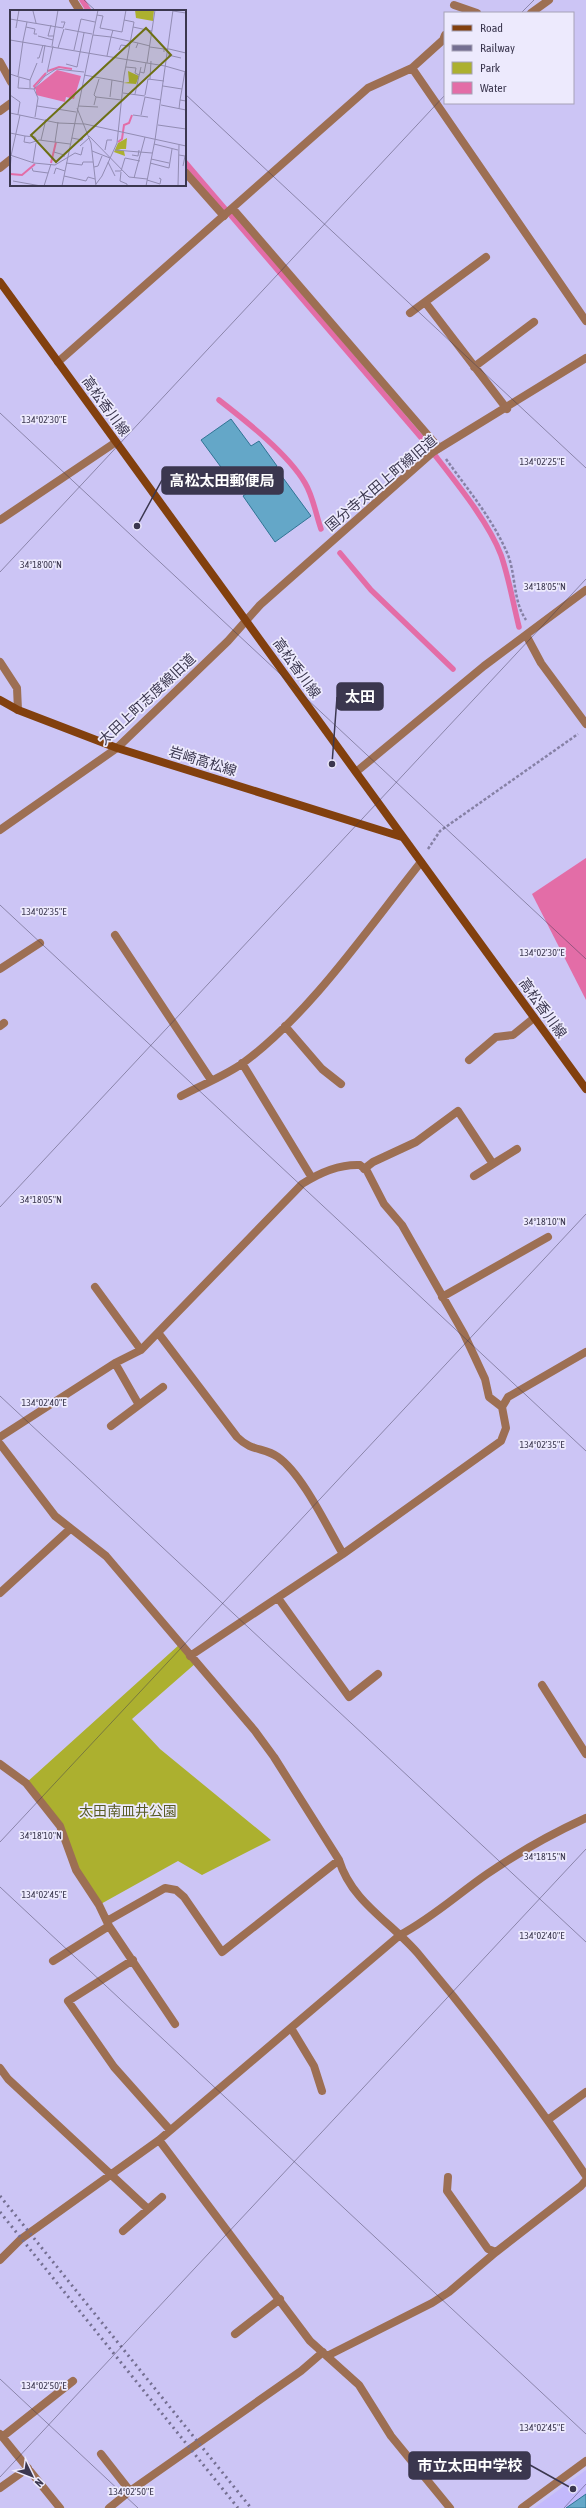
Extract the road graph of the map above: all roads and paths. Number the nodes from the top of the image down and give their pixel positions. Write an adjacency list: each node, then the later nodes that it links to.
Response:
1 (73, 0): 4 (street)
2 (549, 0): 6 (street)
3 (454, 6): 5 (street)
4 (79, 10)
5 (474, 12)
6 (532, 12)
7 (444, 38): 9 (street)
8 (0, 62): 10 (street)
9 (412, 68): 16 (street); 22 (street)
10 (10, 80)
11 (10, 104): 12 (street)
12 (0, 111)
13 (10, 160): 14 (street)
14 (0, 168)
15 (186, 173): 16 (street)
16 (229, 212): 24 (street); 28 (street)
17 (486, 256): 19 (street)
18 (0, 282): 24 (main road, 高松香川線)
19 (425, 302): 20 (street); 25 (street)
20 (410, 313)
21 (534, 322): 25 (street)
22 (586, 322)
23 (586, 358): 26 (street, 国分寺太田上町線旧道)
24 (58, 362): 27 (main road, 高松香川線)
25 (474, 367): 26 (street)
26 (507, 409): 28 (street, 国分寺太田上町線旧道)
27 (116, 442): 29 (street); 31 (main road, 高松香川線)
28 (434, 452): 31 (street, 国分寺太田上町線旧道); 32 (path)
29 (0, 520)
30 (586, 590): 32 (street)
31 (247, 621): 39 (street, 太田上町志度線旧道); 40 (main road, 高松香川線)
32 (534, 629): 33 (street)
33 (526, 635): 37 (street); 40 (street)
34 (0, 662): 36 (street)
35 (0, 700): 36 (main road, 岩崎高松線)
36 (18, 710): 39 (main road, 岩崎高松線)
37 (586, 724)
38 (581, 735): 43 (path)
39 (117, 748): 41 (street, 太田上町志度線旧道); 42 (main road, 岩崎高松線)
40 (356, 772): 42 (main road, 高松香川線)
41 (0, 830)
42 (402, 837): 43 (main road, 高松香川線)
43 (421, 862): 47 (main road, 高松香川線); 48 (street)
44 (115, 935): 51 (street)
45 (40, 943): 46 (street)
46 (0, 969)
47 (534, 1018): 49 (street); 53 (main road, 高松香川線)
48 (285, 1026): 50 (street); 52 (street)
49 (470, 1060)
50 (242, 1063): 51 (street); 59 (street)
51 (211, 1080): 54 (street)
52 (341, 1084)
53 (586, 1089)
54 (181, 1096)
55 (517, 1149): 56 (street)
56 (493, 1164): 57 (street); 58 (street)
57 (364, 1169): 59 (street); 62 (street)
58 (474, 1176)
59 (312, 1178): 63 (street)
60 (548, 1237): 62 (street)
61 (95, 1287): 64 (street)
62 (442, 1297): 69 (street)
63 (160, 1334): 64 (street); 74 (street)
64 (141, 1350): 66 (street)
65 (586, 1352): 69 (street)
66 (115, 1363): 68 (street); 71 (street)
67 (163, 1387): 68 (street)
68 (139, 1405): 70 (street)
69 (502, 1407): 74 (street)
70 (111, 1426)
71 (0, 1437)
72 (0, 1444): 73 (street)
73 (70, 1529): 75 (street); 77 (street)
74 (343, 1554): 76 (street)
75 (0, 1593)
76 (278, 1598): 77 (street); 78 (street)
77 (190, 1656): 83 (street)
78 (378, 1674)
79 (542, 1685): 80 (street)
80 (586, 1754)
81 (0, 1764): 84 (street)
82 (586, 1818): 85 (street)
83 (340, 1860): 84 (street); 85 (street)
84 (108, 1924): 86 (street); 87 (street)
85 (400, 1935): 89 (street); 93 (street)
86 (133, 1960): 88 (street); 94 (street)
87 (53, 1961)
88 (175, 2024)
89 (291, 2028): 91 (street); 94 (street)
90 (0, 2068): 96 (street)
91 (322, 2091)
92 (586, 2092): 93 (street)
93 (549, 2119): 97 (street)
94 (170, 2130): 95 (street)
95 (159, 2140): 96 (street); 105 (street)
96 (112, 2174): 101 (street); 104 (street)
97 (586, 2176)
98 (448, 2177): 103 (street)
99 (586, 2180): 103 (street)
100 (162, 2197): 101 (street)
101 (148, 2209): 102 (street)
102 (123, 2231)
103 (496, 2252): 107 (street)
104 (0, 2260)
105 (280, 2298): 106 (street); 107 (street)
106 (235, 2334)
107 (325, 2354): 114 (street); 117 (street)
108 (73, 2382): 109 (street)
109 (1, 2435): 112 (street)
110 (101, 2454): 114 (street)
111 (586, 2461): 118 (street)
112 (28, 2468): 113 (street); 115 (street)
113 (0, 2488)
114 (130, 2490): 116 (street)
115 (60, 2508)
116 (109, 2508)
117 (450, 2508)
118 (522, 2508)

